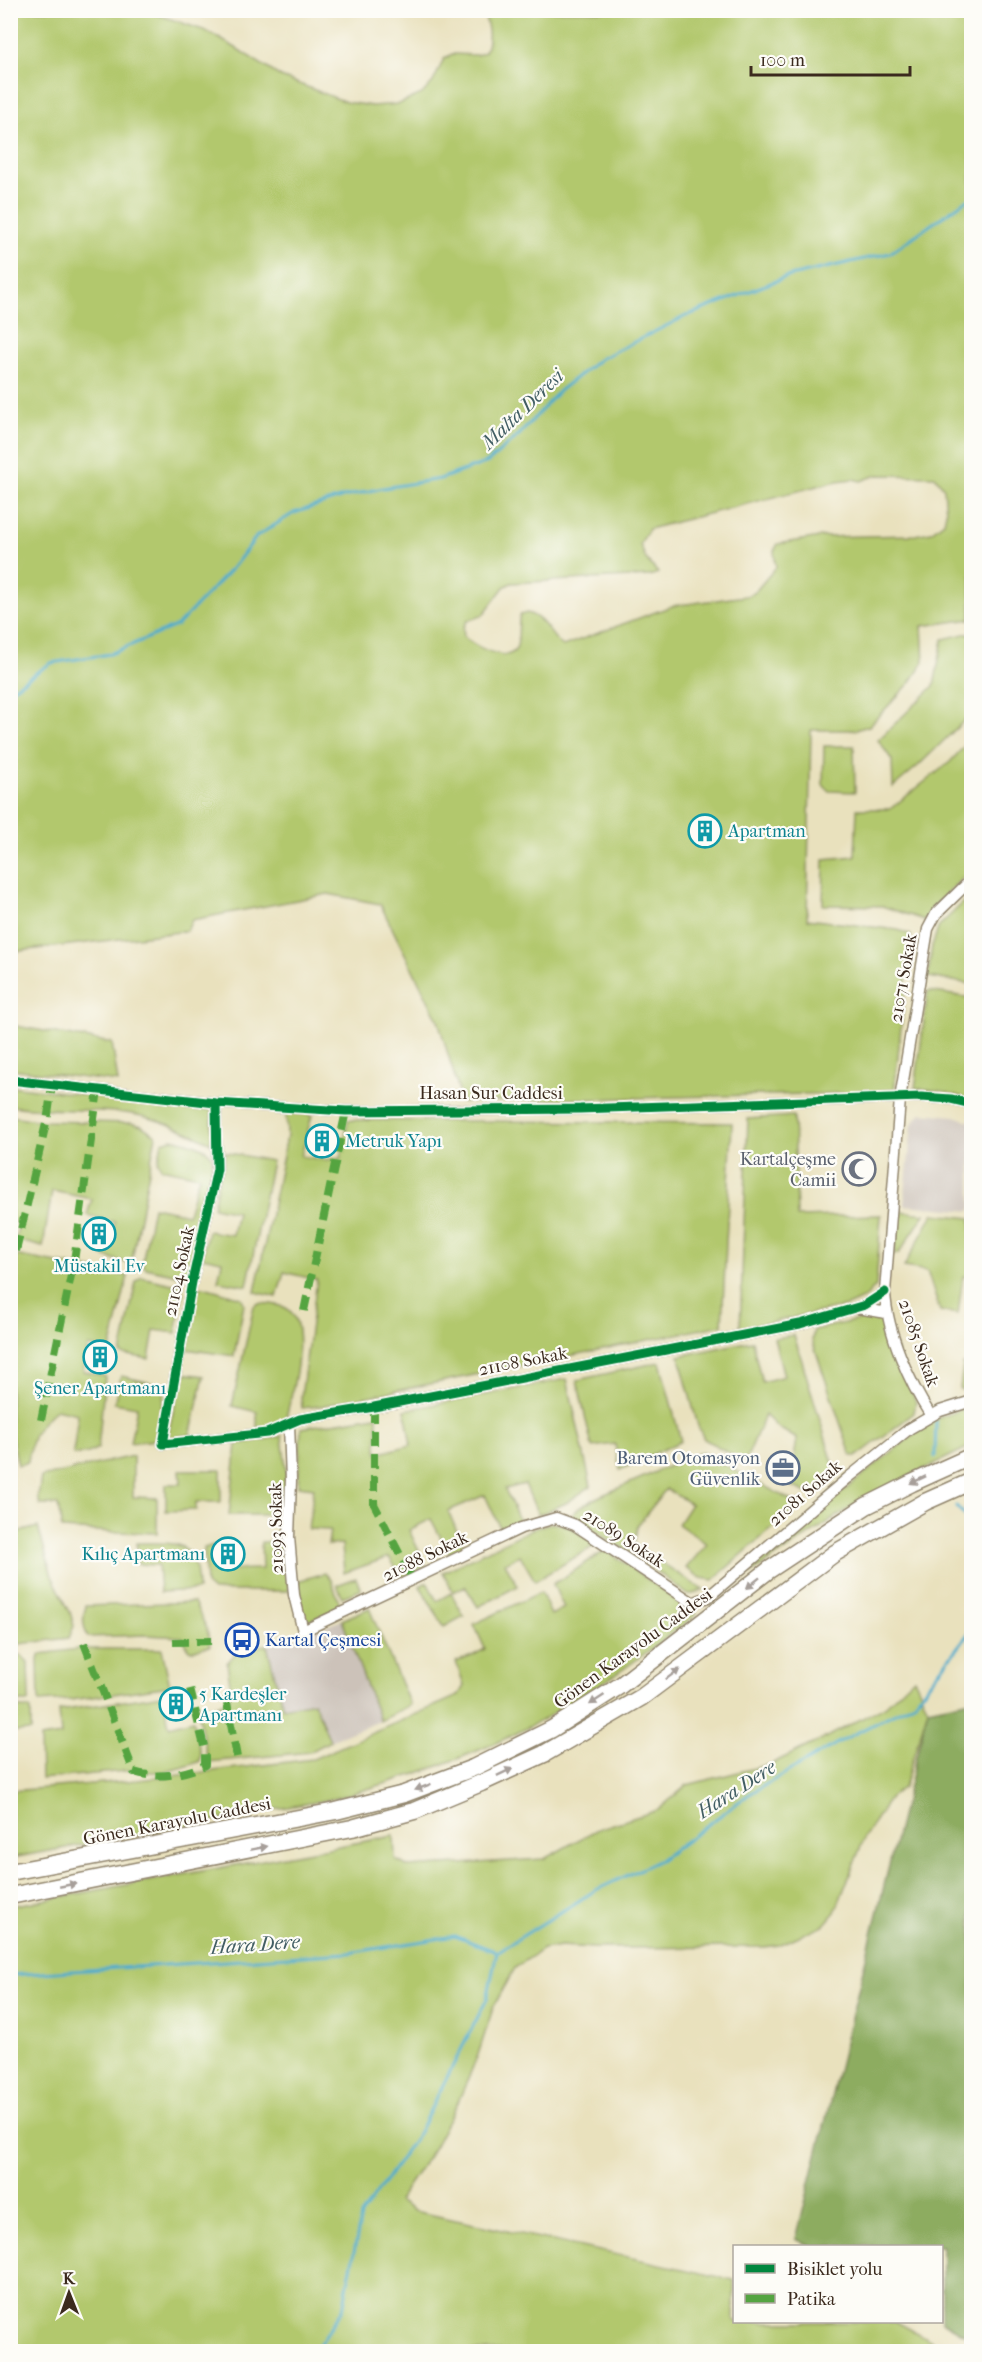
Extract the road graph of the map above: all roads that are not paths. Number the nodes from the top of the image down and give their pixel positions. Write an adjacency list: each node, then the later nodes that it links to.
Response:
1 (972, 879): 3 (street, 21071 Sokak)
2 (10, 1080): 4 (street, Hasan Sur Caddesi)
3 (900, 1099): 4 (street, Hasan Sur Caddesi); 5 (street, Hasan Sur Caddesi); 6 (street, 21085 Sokak)
4 (216, 1103): 12 (street, 21104 Sokak)
5 (972, 1104)
6 (885, 1292): 7 (street, 21108 Sokak); 8 (street, 21085 Sokak)
7 (856, 1308): 8 (street, 21108 Sokak); 11 (street, 21108 Sokak)
8 (888, 1313): 10 (street, 21085 Sokak)
9 (972, 1401): 10 (street, 21081 Sokak)
10 (931, 1416): 16 (street, 21081 Sokak)
11 (289, 1424): 12 (street, 21108 Sokak); 17 (street, 21093 Sokak)
12 (163, 1444)
13 (972, 1456): 18 (highway, Gönen Karayolu Caddesi, one-way to 18)
14 (972, 1481): 19 (highway, one-way to 14)
15 (564, 1520): 16 (street, 21089 Sokak); 17 (street, 21088 Sokak)
16 (666, 1585)
17 (303, 1631)
18 (10, 1872)
19 (10, 1896)

